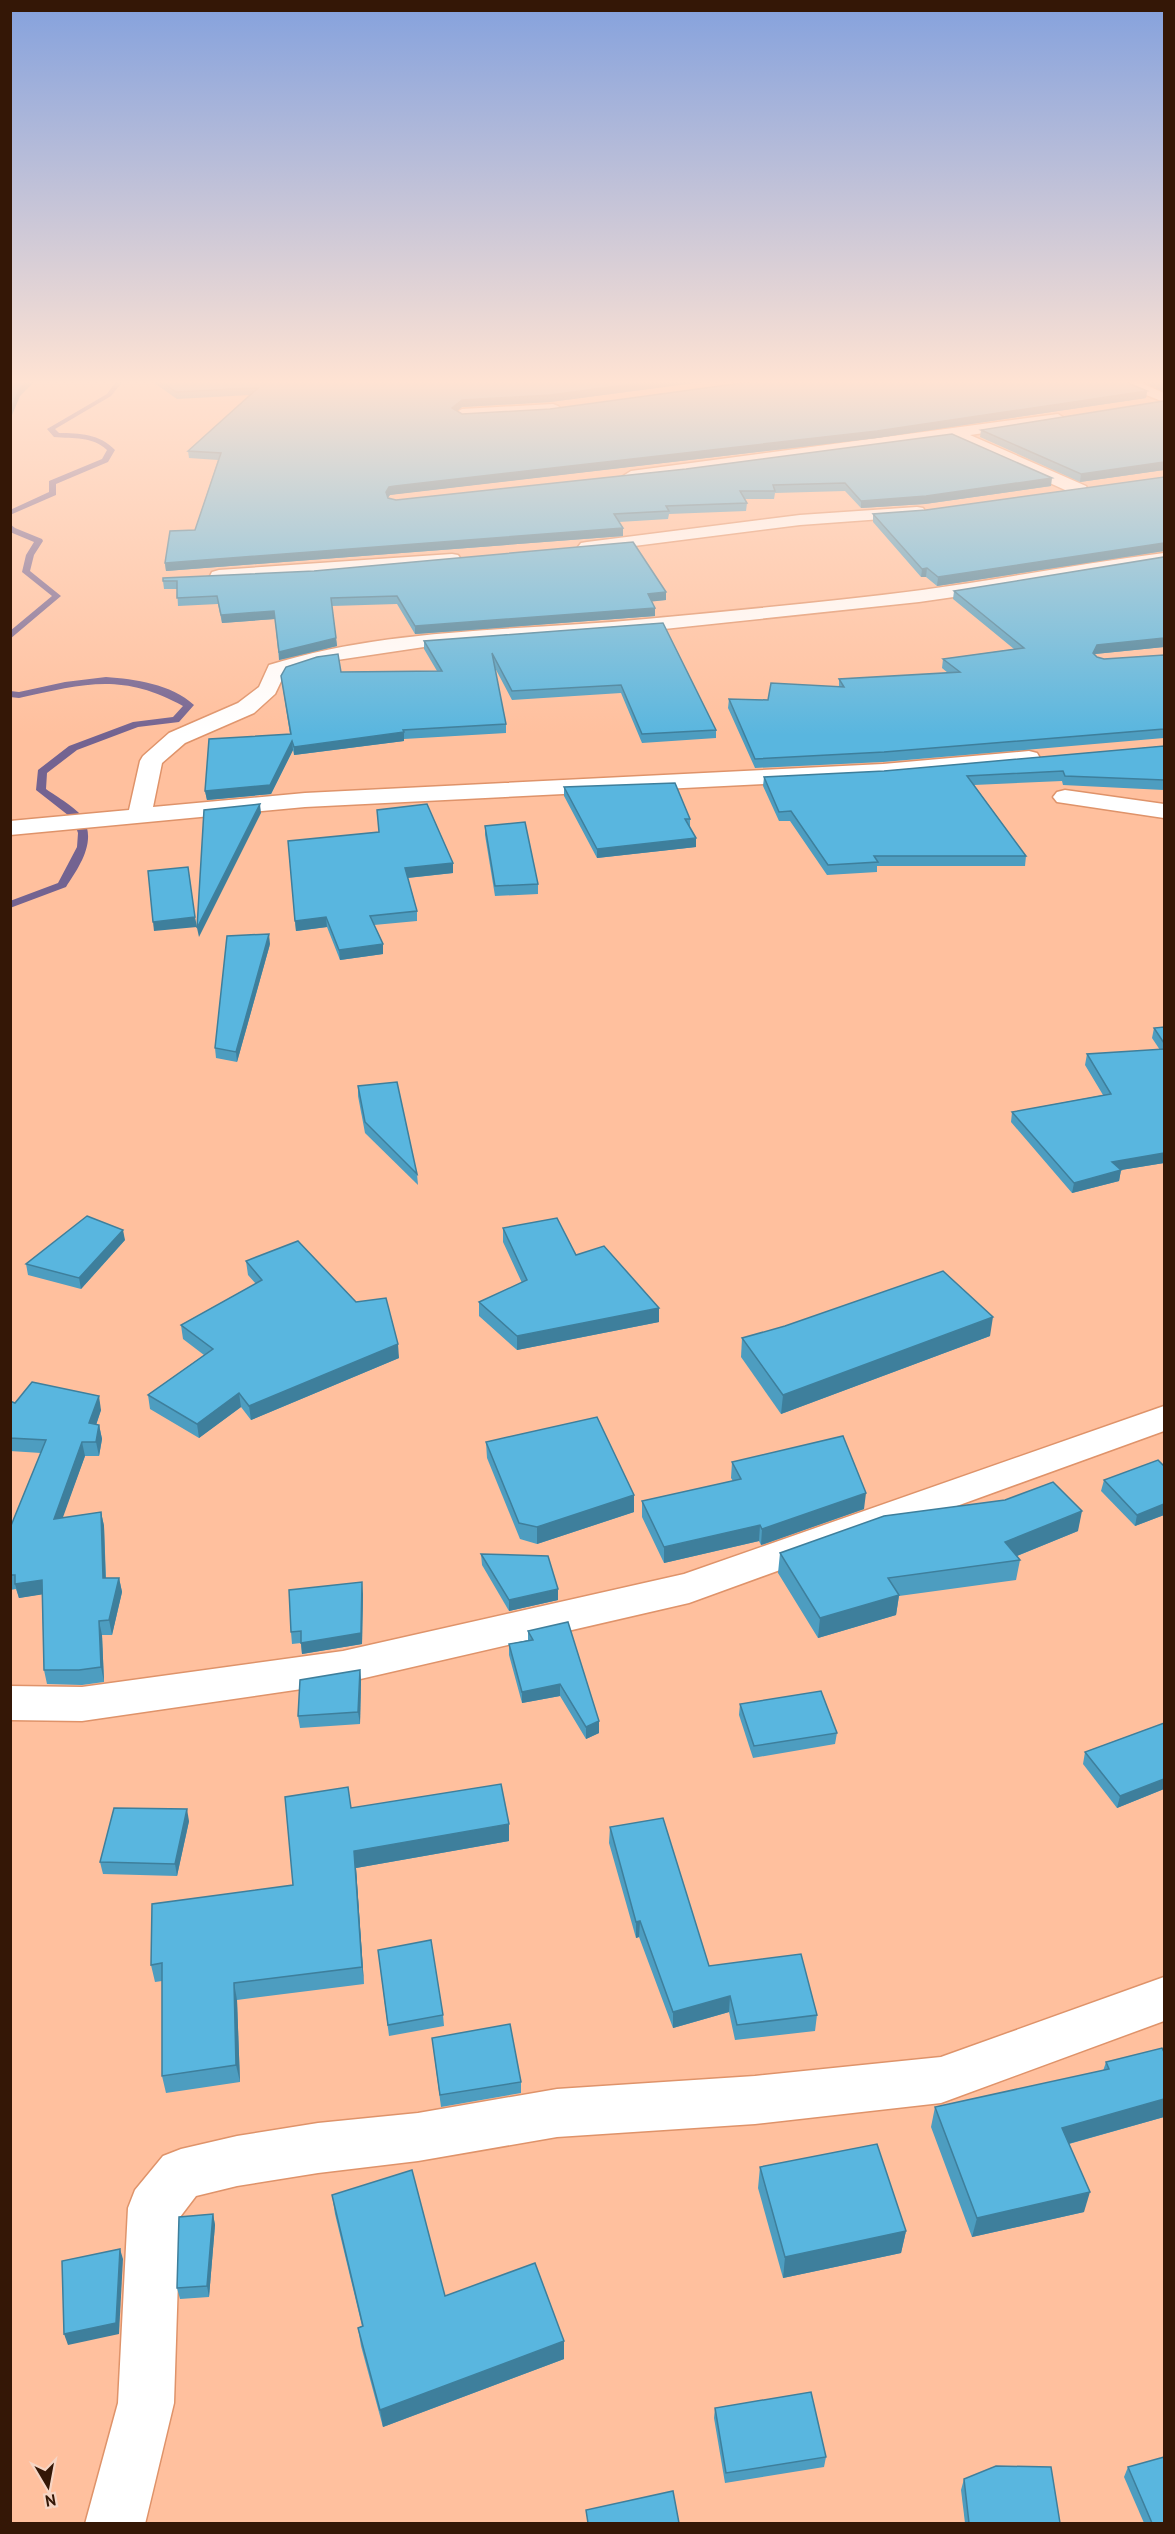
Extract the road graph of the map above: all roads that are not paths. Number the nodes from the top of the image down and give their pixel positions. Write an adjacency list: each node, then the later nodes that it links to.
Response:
1 (936, 510): 2 (street)
2 (570, 548)
3 (467, 557): 5 (street)
4 (1164, 558): 9 (street)
5 (203, 577)
6 (1045, 757): 9 (street)
7 (1065, 797): 8 (street)
8 (1164, 811)
9 (140, 815): 10 (street)
10 (10, 828)
11 (1164, 1418): 12 (street)
12 (10, 1703)
13 (1164, 1999): 14 (street)
14 (115, 2523)

